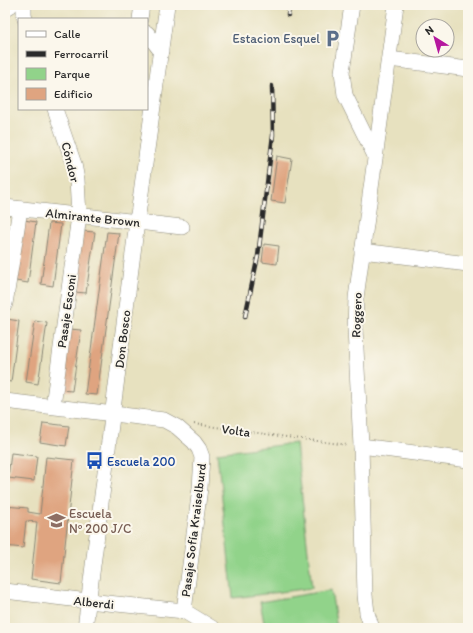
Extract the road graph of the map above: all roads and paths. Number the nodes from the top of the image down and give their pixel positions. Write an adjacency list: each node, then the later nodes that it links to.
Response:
1 (11, 5): 7 (street)
2 (24, 5): 8 (street)
3 (142, 5): 9 (street)
4 (167, 5): 11 (street, Don Bosco)
5 (352, 5): 15 (street)
6 (396, 5): 12 (street, Roggero)
7 (5, 9)
8 (25, 18)
9 (140, 18)
10 (148, 34): 11 (street)
11 (160, 51): 19 (street, Don Bosco)
12 (389, 58): 13 (street); 15 (street, Roggero)
13 (468, 69)
14 (55, 110): 18 (street, Cóndor)
15 (375, 156): 21 (street, Roggero)
16 (5, 207): 17 (street, Almirante Brown)
17 (20, 209): 18 (street, Almirante Brown); 23 (street)
18 (79, 216): 19 (street, Almirante Brown); 25 (street, Pasaje Esconi)
19 (137, 222): 20 (street, Almirante Brown); 26 (street, Don Bosco)
20 (182, 227)
21 (362, 251): 22 (street); 28 (street, Roggero)
22 (468, 264)
23 (5, 304)
24 (5, 401): 25 (street)
25 (53, 406): 26 (street)
26 (112, 414): 31 (street, Don Bosco); 32 (street, Pasaje Sofía Kraiselburd)
27 (194, 425): 28 (path, Volta)
28 (361, 446): 29 (street); 33 (street, Roggero)
29 (468, 460)
30 (5, 591): 31 (street, Alberdi)
31 (88, 602): 32 (street, Alberdi); 34 (street, Don Bosco)
32 (184, 611): 35 (street)
33 (372, 627)
34 (85, 628)
35 (212, 628)

